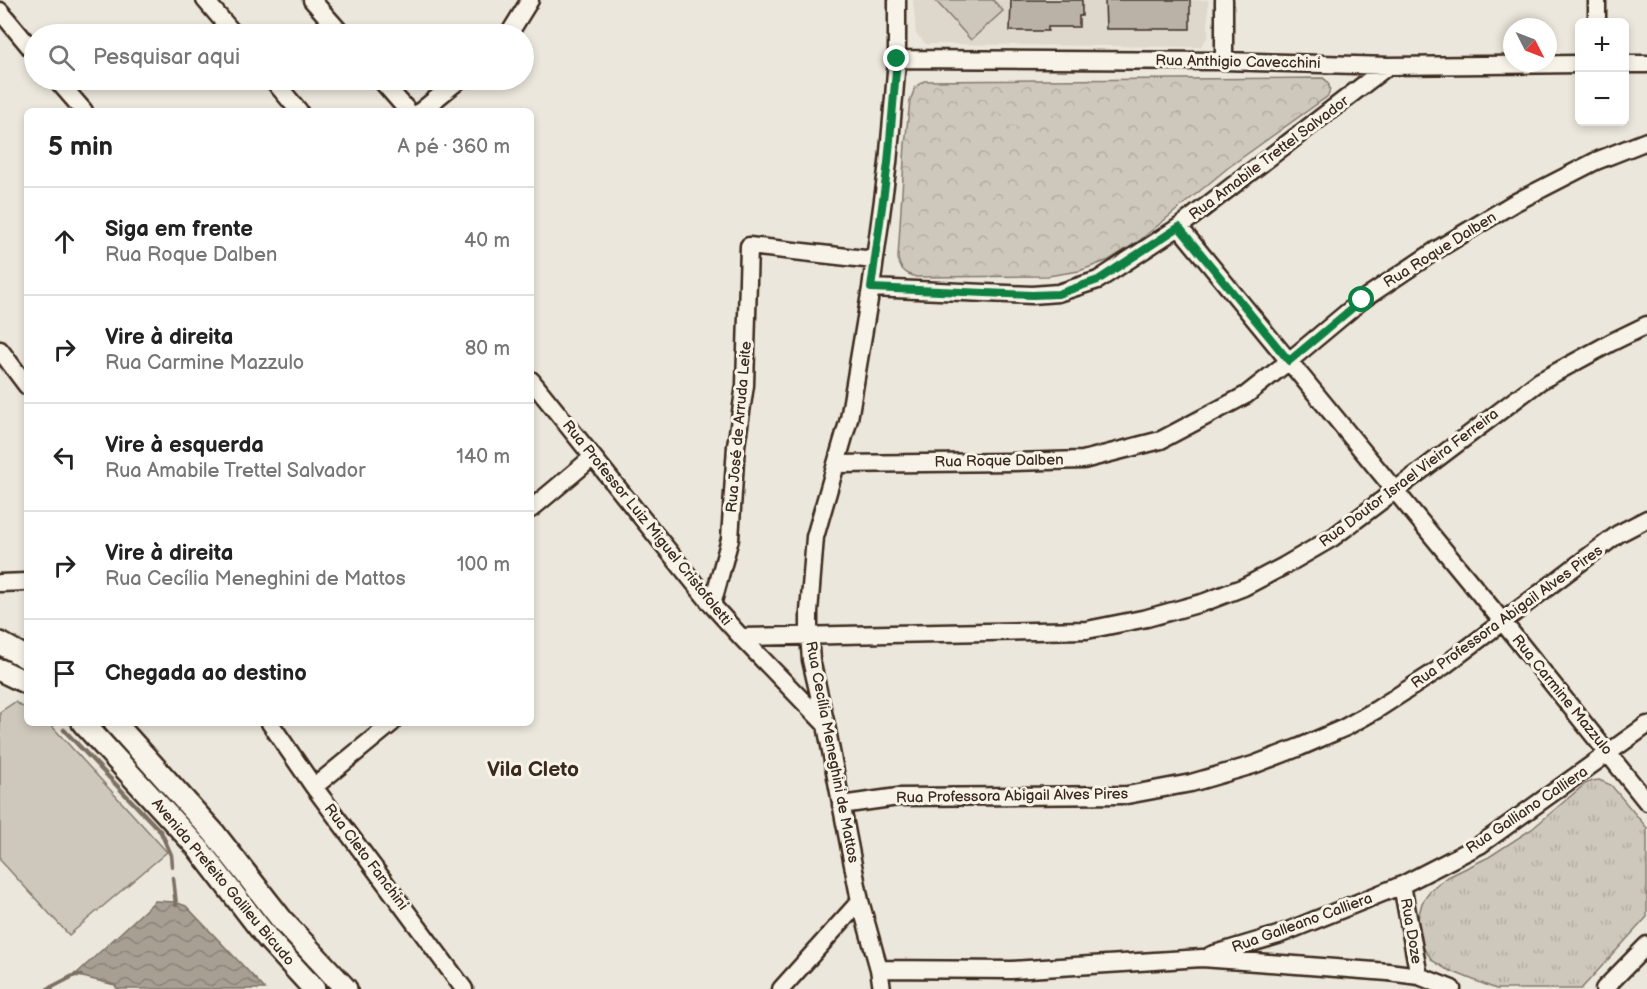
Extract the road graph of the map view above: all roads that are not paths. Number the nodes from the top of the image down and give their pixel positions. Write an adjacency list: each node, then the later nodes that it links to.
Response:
1 (205, 0): 9 (street)
2 (312, 0): 10 (street)
3 (530, 0): 11 (street)
4 (897, 0): 13 (street, Rua Cecília Meneghini de Mattos)
5 (1224, 0): 14 (street)
6 (1597, 0): 8 (street)
7 (0, 11): 12 (street)
8 (1597, 18)
9 (225, 24)
10 (333, 24)
11 (515, 24)
12 (24, 40)
13 (897, 59): 14 (street, Rua Anthigio Cavecchini); 29 (street, Rua Cecília Meneghini de Mattos)
14 (1224, 61): 18 (street, Rua Anthigio Cavecchini)
15 (1575, 64): 18 (street, Rua Anthigio Cavecchini)
16 (1629, 64): 17 (street)
17 (1647, 64)
18 (1388, 66): 28 (street, Rua Amabile Trettel Salvador)
19 (66, 90): 23 (street)
20 (281, 90): 24 (street)
21 (390, 90): 25 (street)
22 (447, 90): 26 (street)
23 (81, 108)
24 (296, 108)
25 (405, 108)
26 (425, 108)
27 (1647, 141): 33 (street, Rua Roque Dalben)
28 (1179, 227): 30 (street, Rua Amabile Trettel Salvador); 33 (street, Rua Carmine Mazzulo)
29 (874, 260): 30 (street, Rua Cecília Meneghini de Mattos); 43 (street, Rua José de Arruda Leite)
30 (871, 288): 37 (street, Rua Cecília Meneghini de Mattos)
31 (1647, 326): 38 (street, Rua Doutor Israel Vieira Ferreira)
32 (0, 350): 34 (street)
33 (1289, 361): 37 (street, Rua Roque Dalben); 38 (street, Rua Carmine Mazzulo)
34 (24, 382)
35 (534, 384): 36 (street, Rua Professor Luiz Miguel Cristofoletti)
36 (593, 457): 39 (street); 43 (street, Rua Professor Luiz Miguel Cristofoletti)
37 (837, 464): 45 (street, Rua Cecília Meneghini de Mattos)
38 (1395, 490): 44 (street, Rua Carmine Mazzulo); 45 (street, Rua Doutor Israel Vieira Ferreira)
39 (534, 506)
40 (1647, 519): 44 (street, Rua Professora Abigail Alves Pires)
41 (24, 582): 42 (street)
42 (0, 583)
43 (712, 605): 46 (street, Rua Professor Luiz Miguel Cristofoletti)
44 (1502, 621): 57 (street, Rua Carmine Mazzulo); 60 (street, Rua Professora Abigail Alves Pires)
45 (809, 635): 46 (street, Rua Professor Luiz Miguel Cristofoletti); 51 (street, Rua Cecília Meneghini de Mattos)
46 (741, 637): 51 (street, Rua Professor Luiz Miguel Cristofoletti)
47 (0, 643): 48 (main road)
48 (24, 656)
49 (0, 670): 50 (main road)
50 (24, 682)
51 (826, 725): 60 (street, Rua Cecília Meneghini de Mattos)
52 (1647, 725): 57 (street, Rua Galliano Calliera)
53 (86, 726): 69 (main road, Avenida Prefeito Galileu Bicudo)
54 (119, 726): 70 (main road, Avenida Prefeito Galileu Bicudo)
55 (272, 726): 58 (street, Rua Cleto Fanchini)
56 (388, 726): 58 (street)
57 (1609, 754): 59 (street, Rua Carmine Mazzulo); 61 (street, Rua Galliano Calliera)
58 (314, 787): 71 (street, Rua Cleto Fanchini)
59 (1647, 802)
60 (841, 805): 62 (street, Rua Cecília Meneghini de Mattos)
61 (1402, 885): 63 (street, Rua Galleano Calliera); 68 (street, Rua Doze)
62 (860, 901): 67 (street, Rua Cecília Meneghini de Mattos); 72 (street)
63 (1278, 935): 65 (street, Rua Galleano Calliera); 66 (street)
64 (1647, 945): 75 (street)
65 (1202, 958): 66 (street); 67 (street)
66 (1278, 964): 68 (street)
67 (879, 969): 73 (street, Rua Cecília Meneghini de Mattos)
68 (1419, 976): 74 (street)
69 (314, 989)
70 (346, 989)
71 (464, 989)
72 (781, 989)
73 (882, 989)
74 (1452, 989)
75 (1604, 989)

